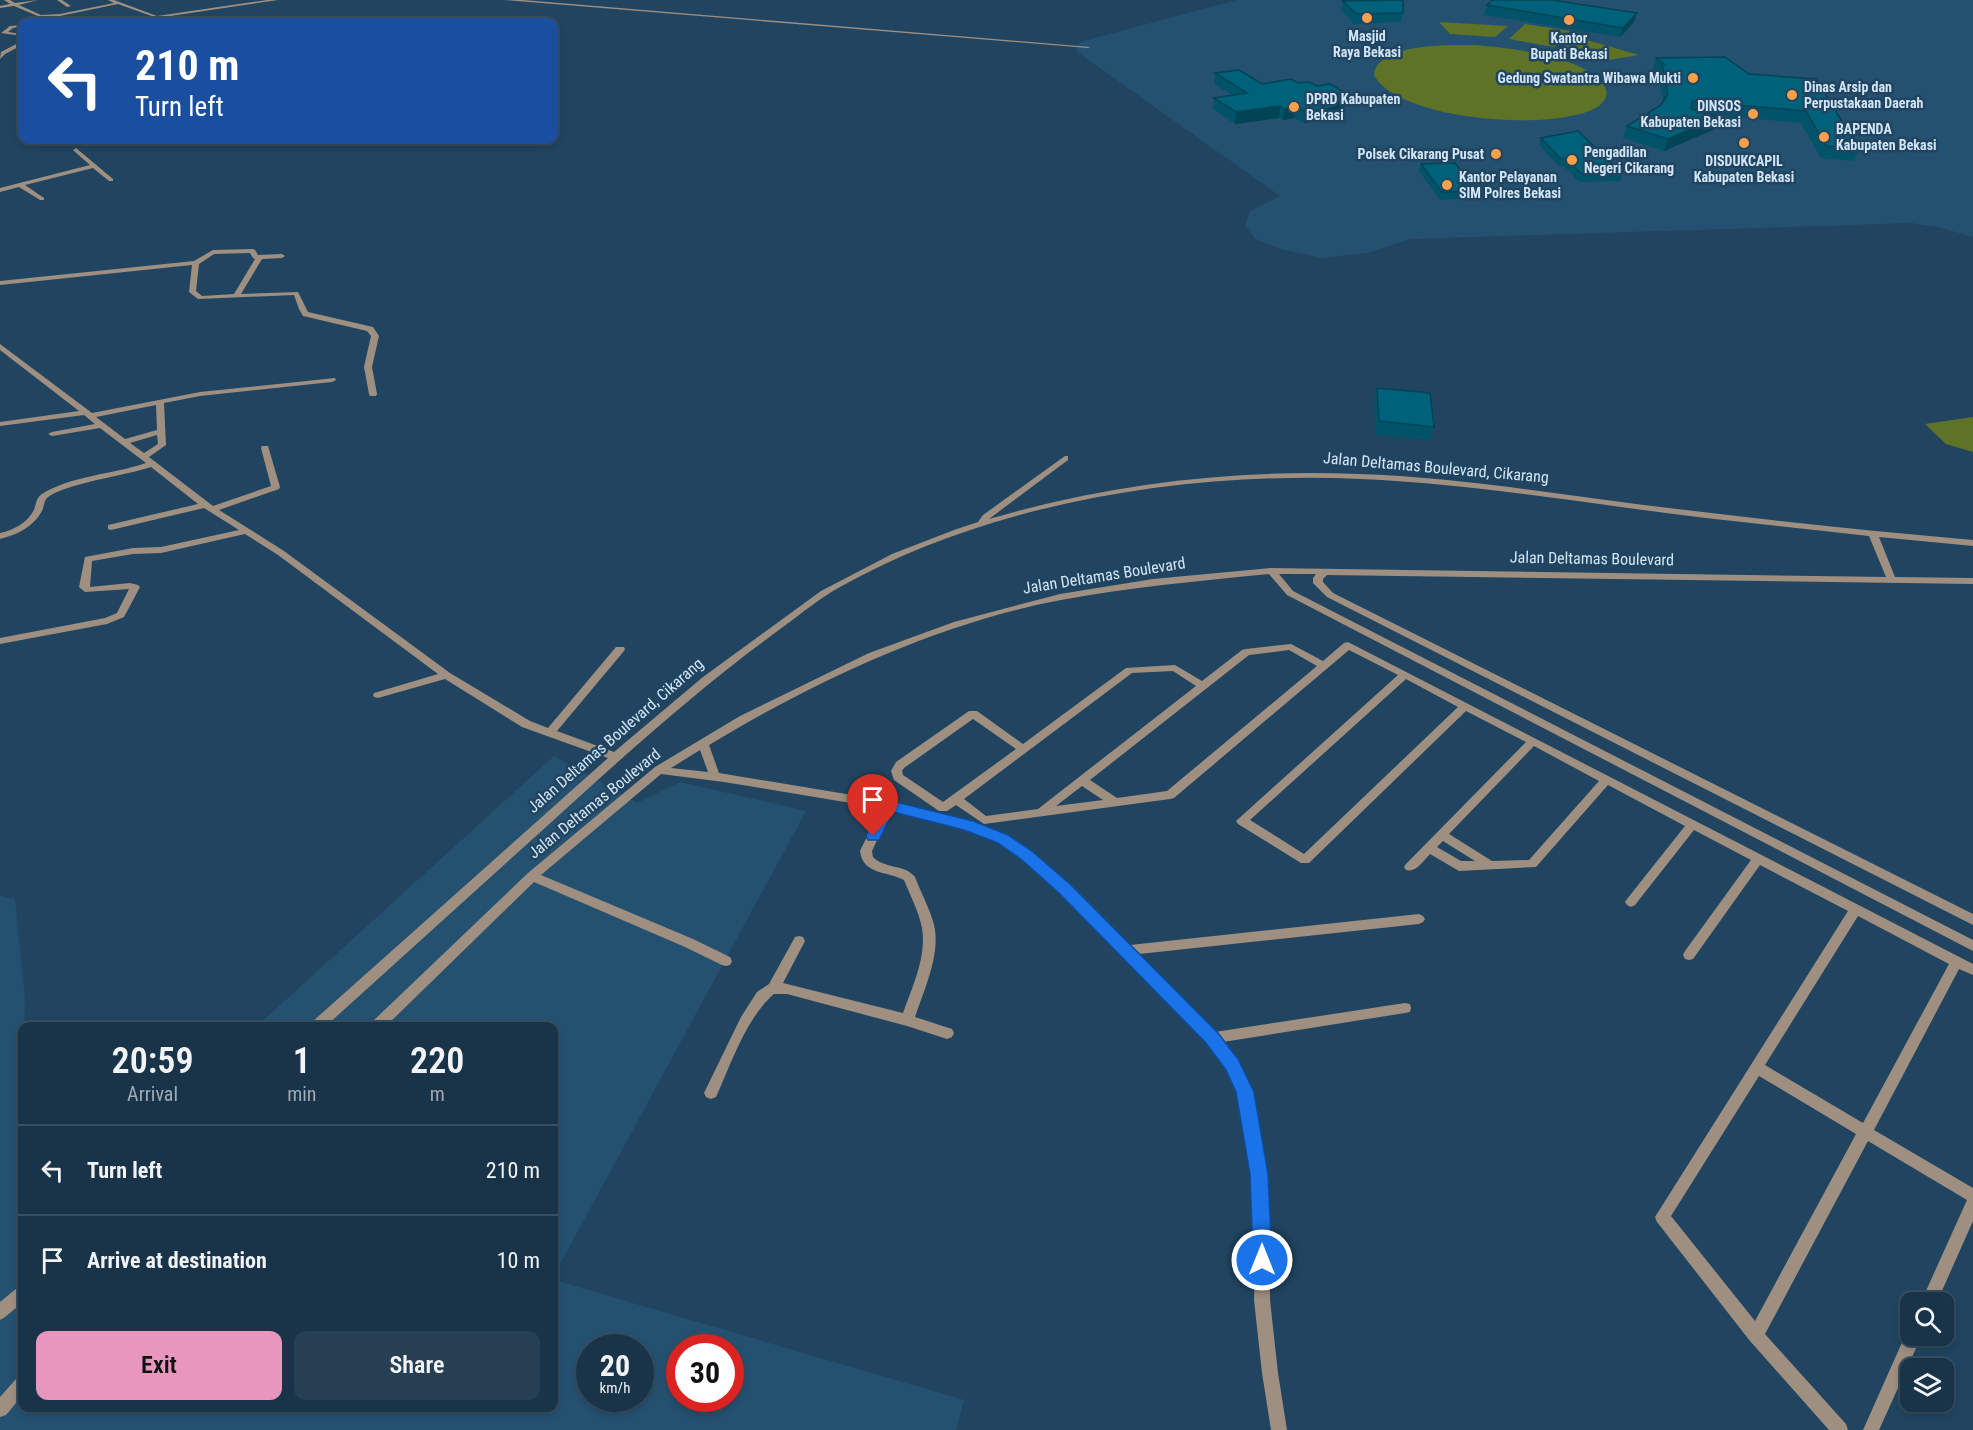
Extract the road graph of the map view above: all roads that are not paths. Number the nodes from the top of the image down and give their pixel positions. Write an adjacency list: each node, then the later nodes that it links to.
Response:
1 (6, 0): 7 (street)
2 (36, 0): 7 (street)
3 (59, 0): 9 (street)
4 (110, 0): 8 (street)
5 (276, 0): 8 (street)
6 (506, 0): 14 (street)
7 (15, 4): 8 (street); 10 (street)
8 (116, 4)
9 (69, 6)
10 (0, 7)
11 (18, 26): 12 (street)
12 (18, 34)
13 (18, 45): 15 (street)
14 (1088, 47)
15 (0, 58)
16 (76, 150): 17 (street)
17 (94, 166): 18 (street); 19 (street)
18 (111, 180)
19 (20, 185): 20 (street); 21 (street)
20 (0, 189)
21 (42, 199)
22 (282, 256): 23 (street)
23 (260, 257): 24 (street); 26 (street)
24 (196, 263): 25 (street); 26 (street)
25 (0, 283)
26 (236, 297): 29 (street)
27 (0, 346): 31 (street)
28 (332, 380): 30 (street)
29 (373, 394)
30 (160, 401): 31 (street); 34 (street)
31 (87, 414): 32 (street); 33 (street)
32 (0, 424)
33 (101, 425): 35 (street); 36 (street)
34 (161, 432): 36 (street); 39 (street)
35 (52, 434)
36 (122, 442): 39 (street)
37 (265, 448): 40 (street)
38 (1065, 458): 41 (street)
39 (148, 460): 40 (street); 45 (street)
40 (208, 507): 42 (street); 43 (street)
41 (982, 523): 44 (street, Jalan Deltamas Boulevard, Cikarang); 65 (street, Jalan Deltamas Boulevard, Cikarang)
42 (111, 527)
43 (248, 531): 51 (street); 55 (street)
44 (1873, 534): 46 (street, Jalan Deltamas Boulevard, Cikarang); 50 (street)
45 (0, 536)
46 (1973, 543)
47 (1271, 571): 48 (street, Jalan Deltamas Boulevard); 60 (street); 63 (street, Jalan Deltamas Boulevard)
48 (1326, 571): 50 (street, Jalan Deltamas Boulevard); 58 (street)
49 (1973, 580): 50 (street, Jalan Deltamas Boulevard)
50 (1892, 581)
51 (0, 641)
52 (620, 649): 61 (street)
53 (1323, 665): 54 (street); 56 (street); 71 (street)
54 (1405, 674): 59 (street); 59 (street)
55 (446, 675): 57 (street); 61 (street)
56 (1203, 686): 64 (street); 69 (street)
57 (378, 695)
58 (1547, 705): 60 (street); 86 (street)
59 (1465, 706): 62 (street)
60 (1533, 718): 75 (street)
61 (550, 733): 65 (street)
62 (1533, 741): 68 (street); 76 (street)
63 (703, 744): 66 (street, Jalan Deltamas Boulevard); 67 (street)
64 (1023, 749): 70 (street); 70 (street)
65 (616, 757): 97 (street, Jalan Deltamas Boulevard, Cikarang)
66 (659, 770): 67 (street); 82 (street, Jalan Deltamas Boulevard)
67 (715, 777): 72 (street)
68 (1607, 779): 74 (street); 80 (street)
69 (1082, 780): 71 (street); 73 (street)
70 (956, 799): 73 (street)
71 (1115, 802): 73 (street)
72 (888, 805): 89 (street); 96 (street)
73 (1041, 812)
74 (1693, 824): 77 (street); 83 (street)
75 (1740, 826): 77 (street); 88 (street)
76 (1442, 835): 78 (street); 80 (street)
77 (1727, 842): 79 (street)
78 (1429, 848): 80 (street); 81 (street)
79 (1759, 858): 84 (street); 90 (street)
80 (1491, 865)
81 (1410, 867)
82 (532, 876): 92 (street); 98 (street, Jalan Deltamas Boulevard)
83 (1631, 902)
84 (1856, 909): 91 (street); 101 (street)
85 (1419, 919): 89 (street)
86 (1973, 920)
87 (799, 941): 94 (street)
88 (1973, 946)
89 (1127, 950): 100 (street)
90 (1689, 954)
91 (1957, 961): 93 (street); 103 (street)
92 (726, 962)
93 (1973, 970)
94 (774, 988): 96 (street); 102 (street)
95 (1405, 1008): 100 (street)
96 (907, 1020): 99 (street)
97 (321, 1022)
98 (381, 1022)
99 (947, 1034)
100 (1212, 1038): 113 (street)
101 (1756, 1067): 103 (street); 109 (street)
102 (711, 1093)
103 (1865, 1132): 104 (street); 109 (street)
104 (1973, 1196)
105 (1973, 1204): 106 (street)
106 (1933, 1292)
107 (18, 1296): 108 (street)
108 (0, 1312)
109 (1756, 1335): 114 (street)
110 (1909, 1346): 115 (street)
111 (18, 1389): 112 (street)
112 (0, 1409)
113 (1279, 1430)
114 (1840, 1430)
115 (1871, 1430)

